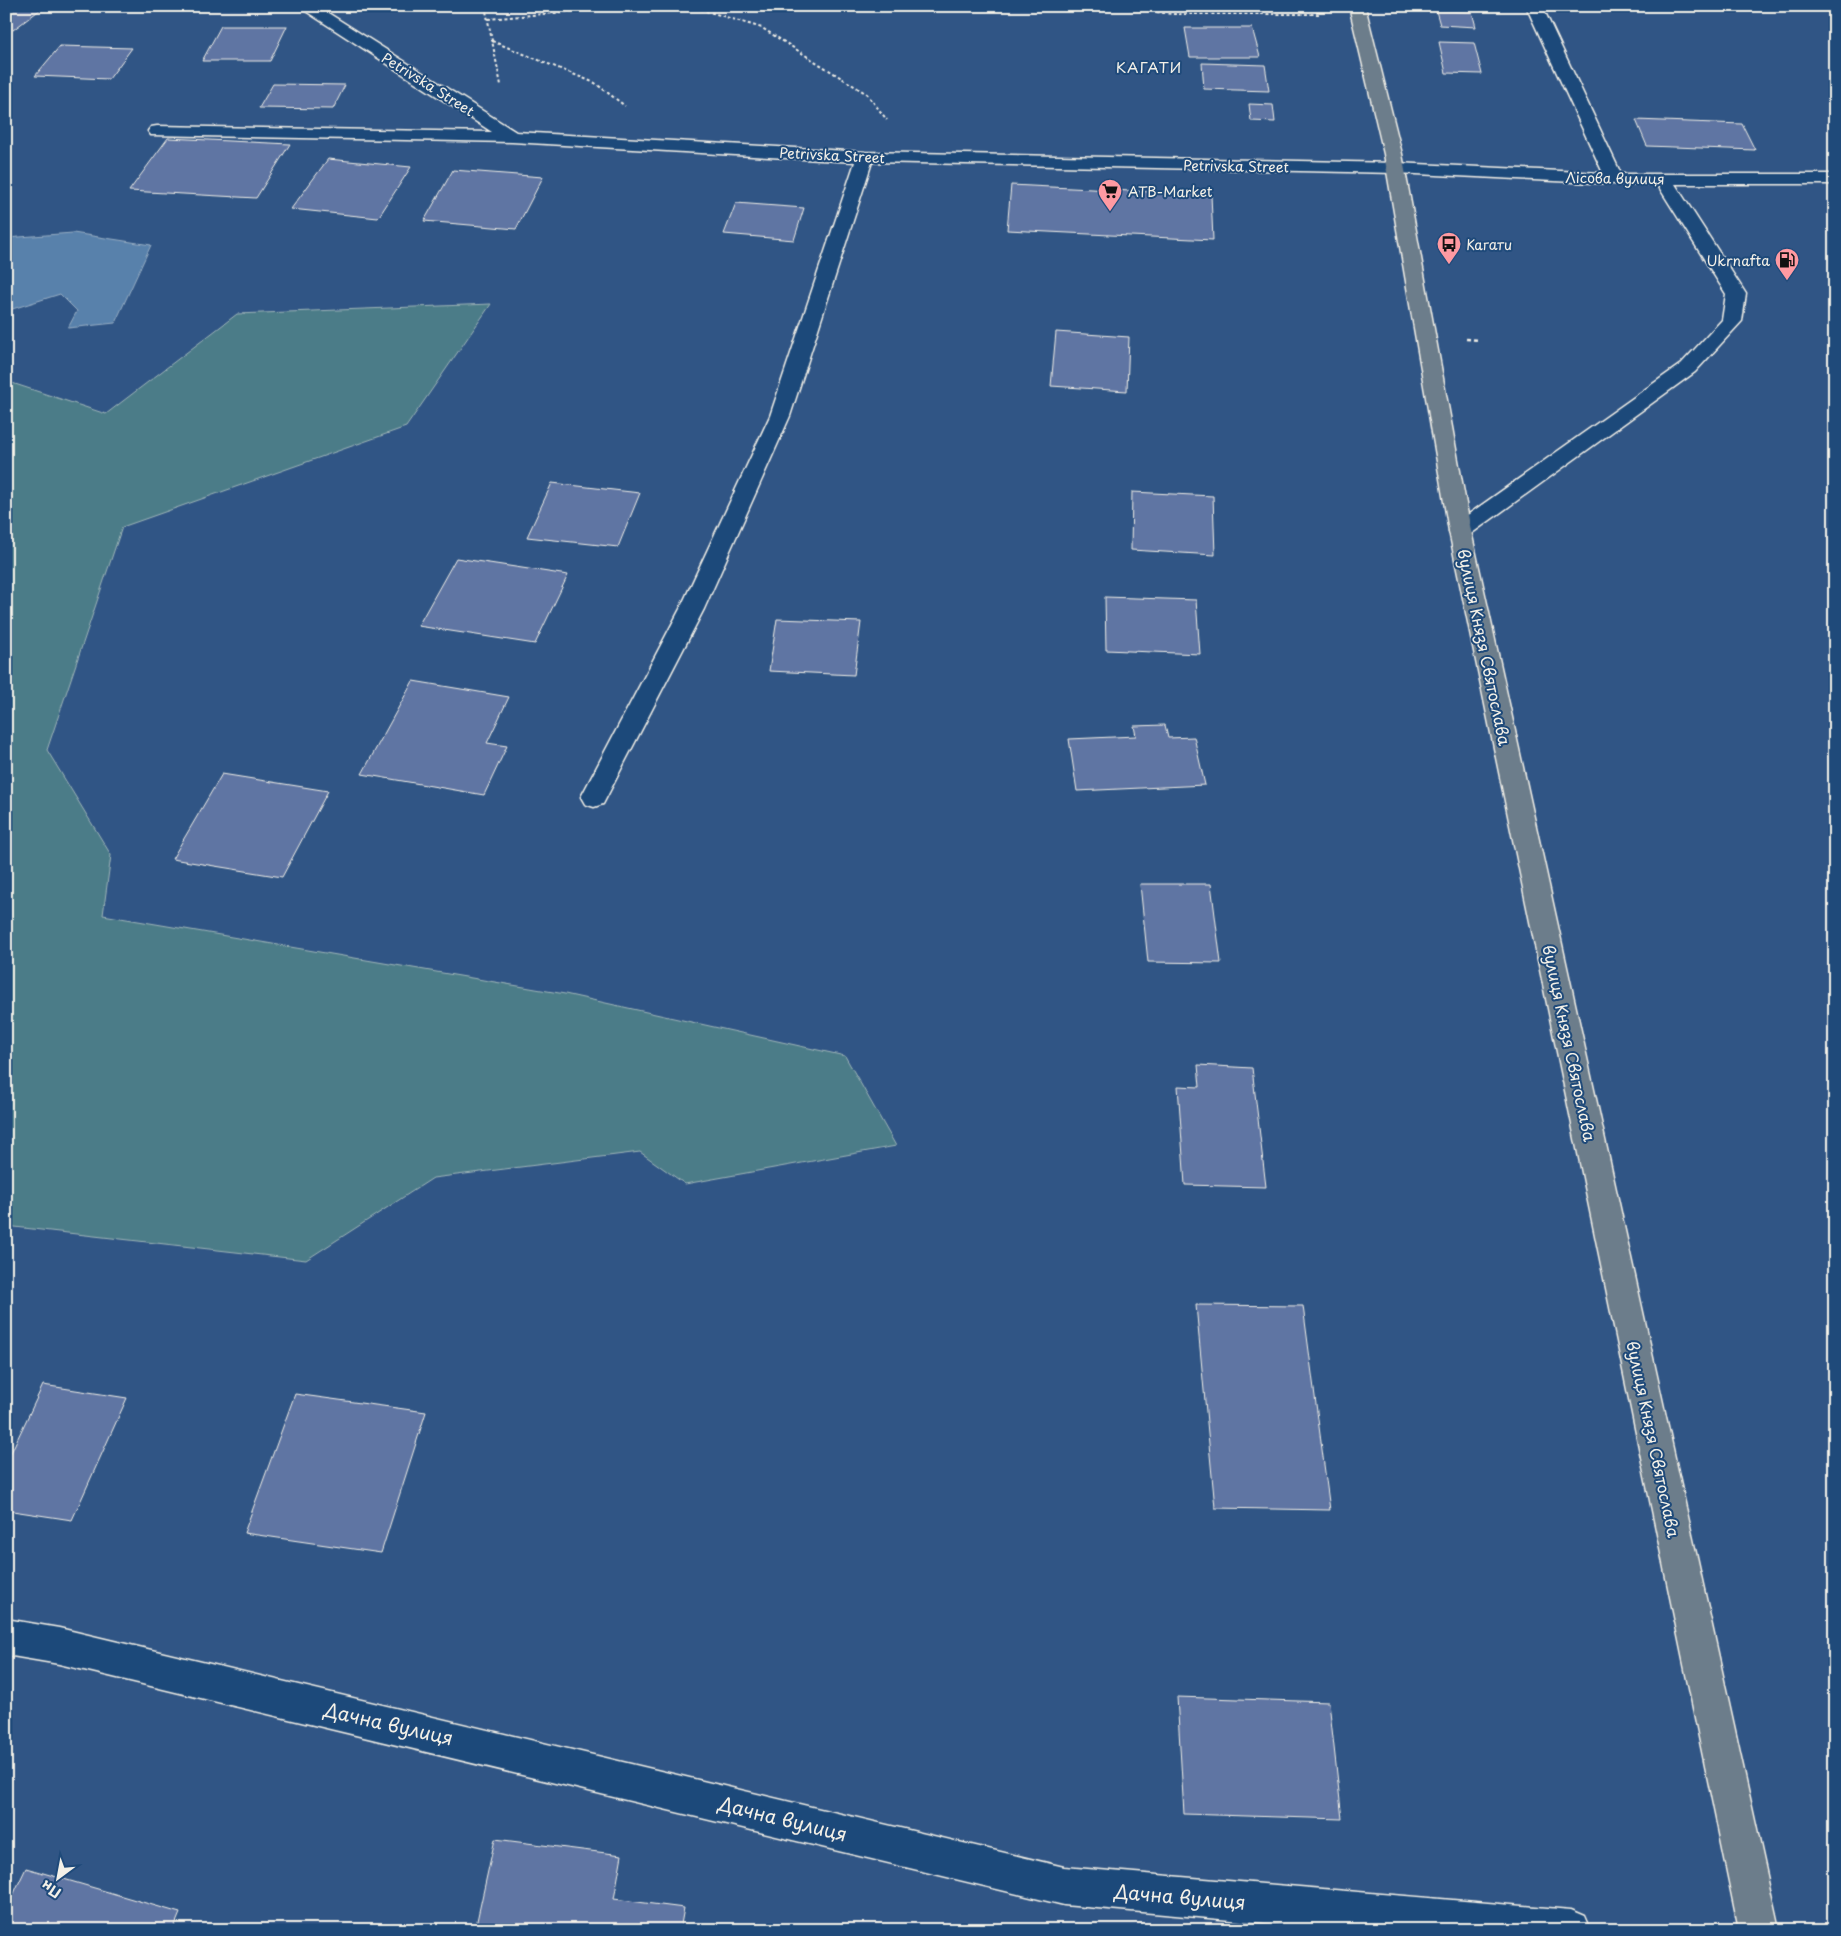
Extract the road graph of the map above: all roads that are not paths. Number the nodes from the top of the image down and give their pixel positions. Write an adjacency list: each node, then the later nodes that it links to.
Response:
1 (306, 6): 5 (street, Petrivska Street)
2 (1357, 6): 7 (main road, вулиця Князя Святослава)
3 (1534, 6): 8 (street)
4 (157, 131): 5 (street)
5 (512, 137): 6 (street, Petrivska Street)
6 (865, 157): 7 (street, Petrivska Street); 12 (street)
7 (1395, 161): 8 (street, Лісова вулиця); 11 (main road, вулиця Князя Святослава)
8 (1615, 179): 9 (street, Лісова вулиця)
9 (1663, 179): 10 (street, Лісова вулиця); 11 (street)
10 (1835, 179)
11 (1460, 531): 15 (main road, вулиця Князя Святослава)
12 (594, 797)
13 (6, 1637): 14 (street, Дачна вулиця)
14 (1571, 1930)
15 (1759, 1930)

